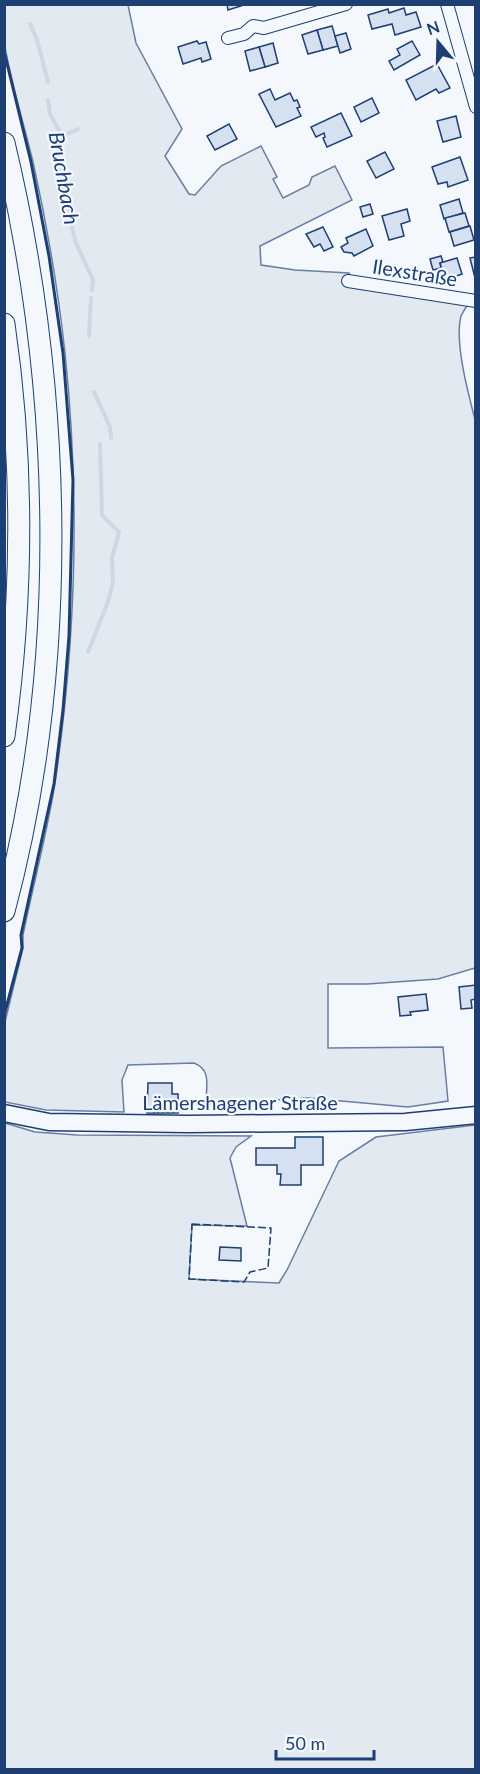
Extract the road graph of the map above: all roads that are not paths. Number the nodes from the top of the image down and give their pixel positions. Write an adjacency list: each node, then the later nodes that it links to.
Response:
1 (346, 4): 3 (street)
2 (447, 4): 4 (street)
3 (228, 38)
4 (476, 107)
5 (4, 143): 10 (highway)
6 (348, 281): 7 (street, Ilexstraße)
7 (476, 301)
8 (4, 324): 9 (highway)
9 (4, 736)
10 (4, 911)
11 (4, 1113): 12 (main road, Lämershagener Straße)
12 (476, 1115)

